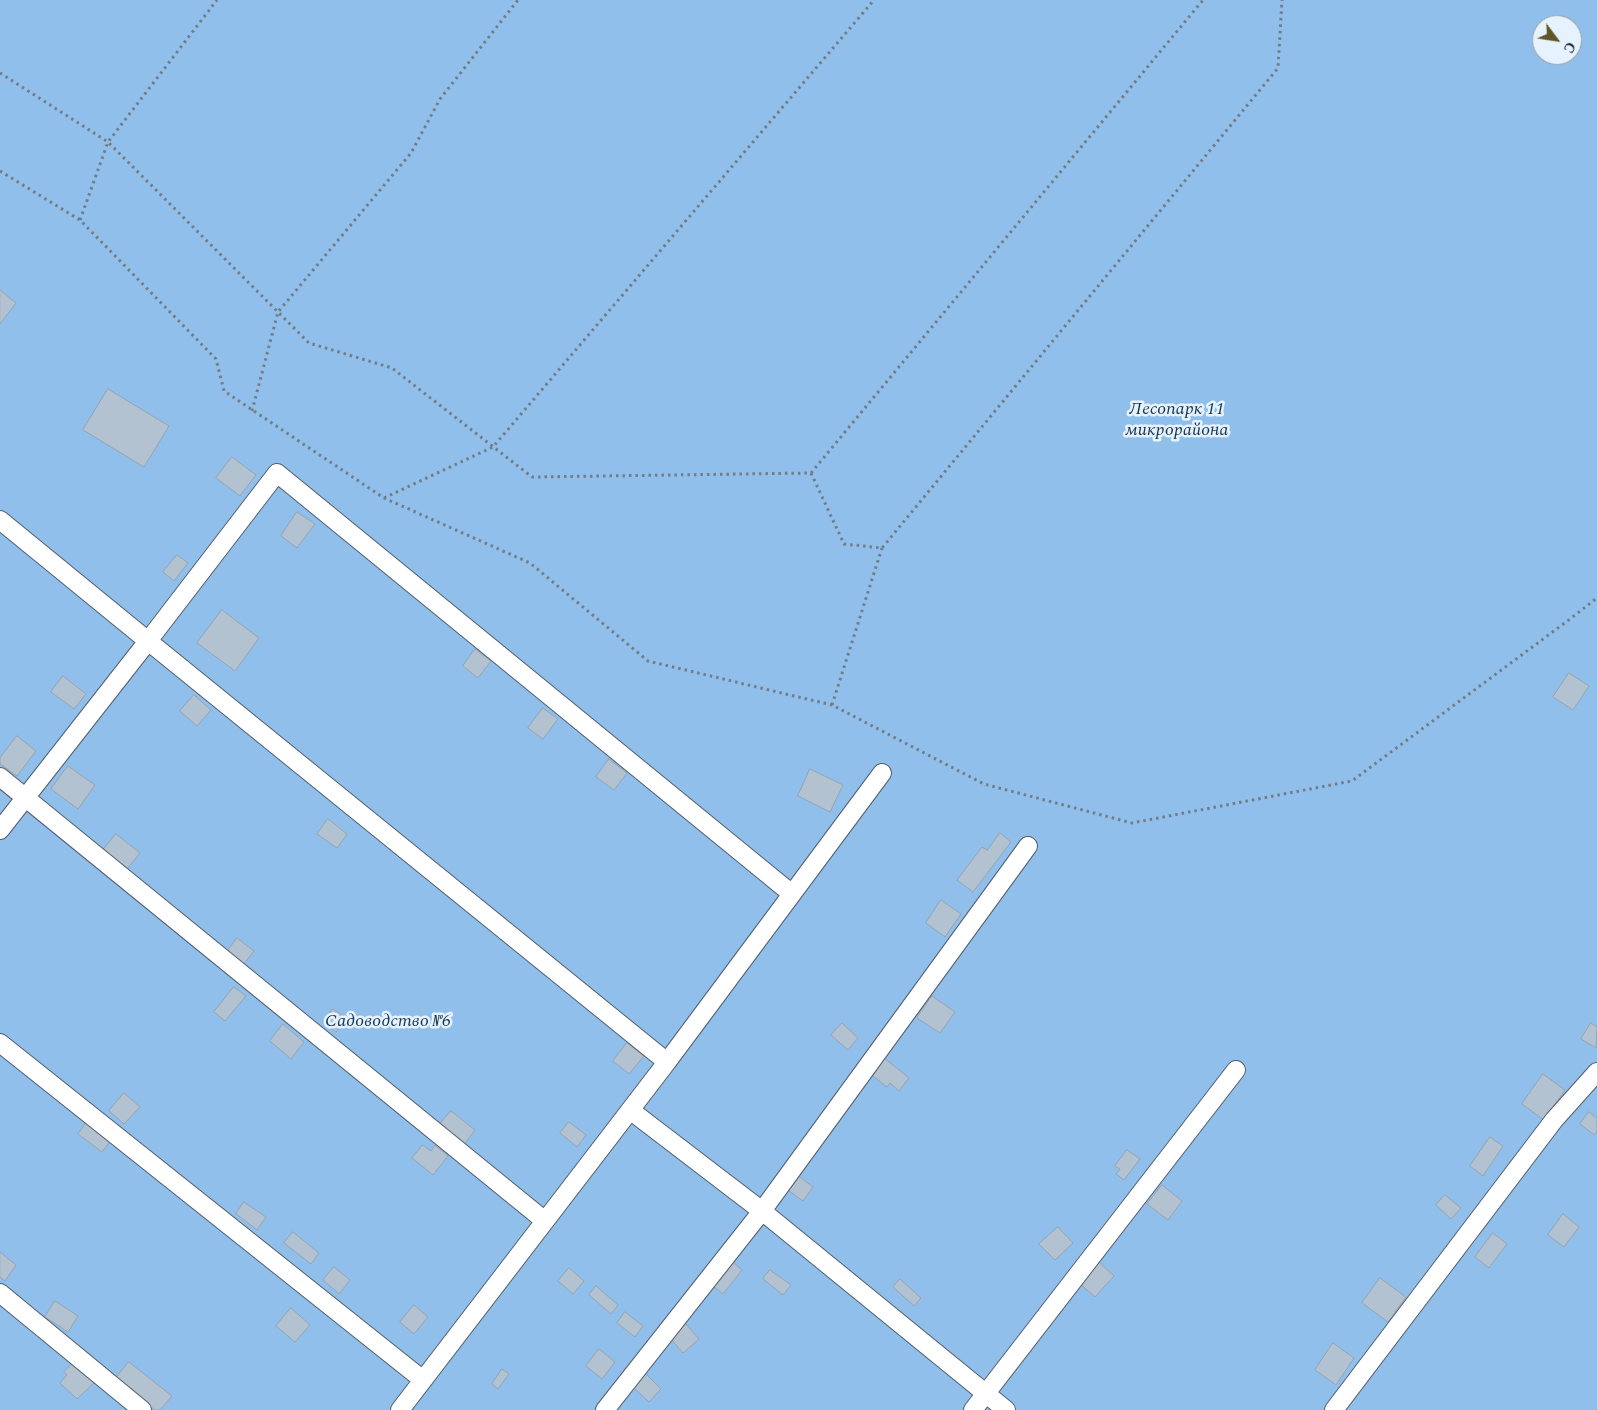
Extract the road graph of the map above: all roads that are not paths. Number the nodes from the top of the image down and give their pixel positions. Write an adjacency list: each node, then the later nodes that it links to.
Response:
1 (0, 520): 2 (lane)
2 (148, 641): 5 (lane); 8 (lane); 10 (lane)
3 (882, 773): 8 (lane)
4 (0, 777): 5 (lane)
5 (26, 798): 6 (lane); 15 (lane)
6 (0, 830)
7 (1028, 846): 14 (lane)
8 (792, 894): 10 (lane)
9 (0, 1043): 17 (lane)
10 (667, 1062): 13 (lane)
11 (1236, 1070): 18 (lane)
12 (1597, 1072): 24 (lane)
13 (630, 1110): 14 (lane); 15 (lane)
14 (762, 1211): 18 (lane); 21 (lane)
15 (545, 1221): 17 (lane)
16 (0, 1293): 19 (lane)
17 (423, 1380): 20 (lane)
18 (986, 1394): 22 (lane); 23 (lane)
19 (142, 1410)
20 (400, 1410)
21 (605, 1410)
22 (973, 1410)
23 (1006, 1410)
24 (1334, 1410)

